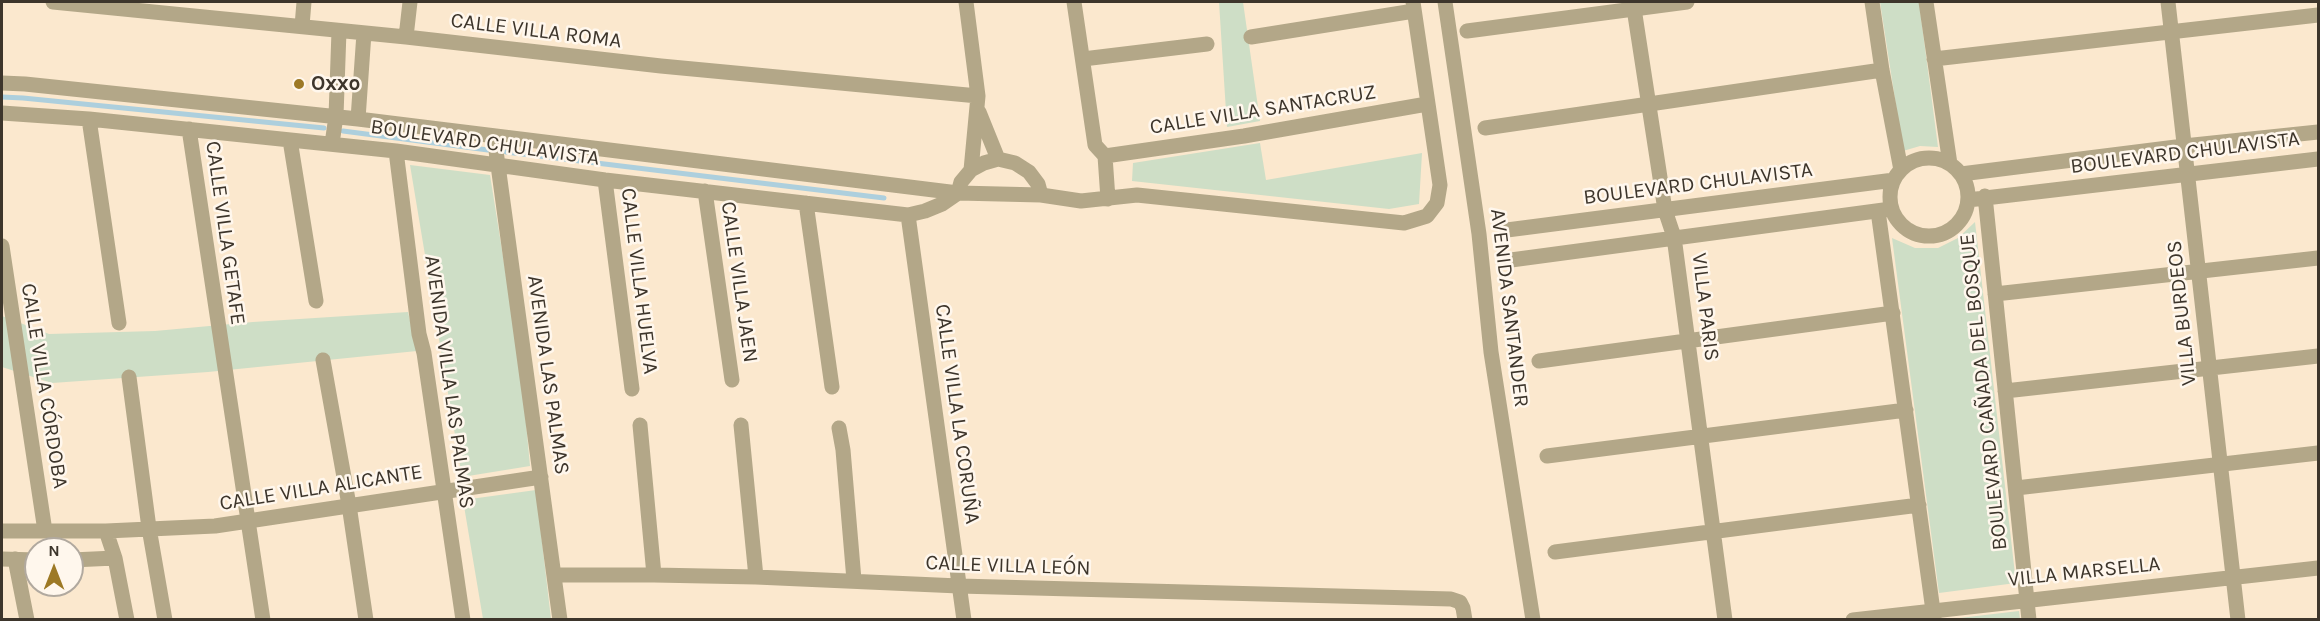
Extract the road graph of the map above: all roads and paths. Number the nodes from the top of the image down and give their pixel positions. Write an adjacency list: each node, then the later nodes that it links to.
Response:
1 (53, 2): 14 (street, CALLE VILLA ROMA)
2 (304, 2): 14 (street)
3 (410, 2): 19 (street)
4 (966, 2): 26 (street)
5 (1074, 2): 22 (street)
6 (1445, 2): 122 (street, AVENIDA SANTANDER)
7 (1687, 2): 11 (street)
8 (1872, 2): 24 (street)
9 (1926, 2): 23 (street)
10 (2168, 2): 17 (street, VILLA BURDEOS)
11 (1634, 5): 16 (street); 28 (street, VILLA PARIS)
12 (1413, 7): 20 (street); 27 (street)
13 (2319, 15): 17 (street)
14 (302, 26): 15 (street, CALLE VILLA ROMA)
15 (339, 31): 18 (street, CALLE VILLA ROMA); 30 (street)
16 (1467, 31)
17 (2171, 32): 23 (street); 39 (street, VILLA BURDEOS)
18 (364, 33): 19 (street, CALLE VILLA ROMA); 32 (street)
19 (405, 37): 26 (street, CALLE VILLA ROMA)
20 (1251, 37)
21 (1207, 44): 22 (street)
22 (1083, 58): 41 (street)
23 (1934, 58): 45 (street)
24 (1882, 70): 28 (street); 47 (street)
25 (2, 83): 30 (street, BOULEVARD CHULAVISTA)
26 (978, 102): 42 (street); 46 (street)
27 (1427, 104): 41 (street, CALLE VILLA SANTACRUZ); 54 (street, BOULEVARD CHULAVISTA)
28 (1648, 105): 33 (street); 57 (street, VILLA PARIS)
29 (2, 113): 31 (street, BOULEVARD CHULAVISTA)
30 (336, 116): 32 (street, BOULEVARD CHULAVISTA); 38 (street)
31 (89, 119): 34 (street, BOULEVARD CHULAVISTA); 69 (street)
32 (357, 119): 36 (street, BOULEVARD CHULAVISTA)
33 (1485, 128)
34 (189, 129): 37 (street, BOULEVARD CHULAVISTA); 93 (street, CALLE VILLA GETAFE)
35 (2319, 132): 39 (street, BOULEVARD CHULAVISTA)
36 (494, 136): 44 (street, AVENIDA LAS PALMAS); 51 (street, BOULEVARD CHULAVISTA)
37 (290, 141): 38 (street, BOULEVARD CHULAVISTA); 67 (street)
38 (332, 144): 40 (street, BOULEVARD CHULAVISTA)
39 (2184, 146): 45 (street, BOULEVARD CHULAVISTA); 48 (street, VILLA BURDEOS)
40 (396, 151): 44 (street, BOULEVARD CHULAVISTA); 90 (street, AVENIDA VILLA LAS PALMAS)
41 (1105, 156): 54 (street)
42 (998, 159): 46 (street); 52 (street)
43 (2319, 159): 48 (street, BOULEVARD CHULAVISTA)
44 (498, 164): 49 (street, BOULEVARD CHULAVISTA); 88 (street, AVENIDA LAS PALMAS)
45 (1955, 169): 47 (street, BOULEVARD CHULAVISTA); 55 (street)
46 (971, 170): 51 (street)
47 (1897, 175): 57 (street, BOULEVARD CHULAVISTA); 58 (street)
48 (2188, 175): 53 (street, BOULEVARD CHULAVISTA); 65 (street, VILLA BURDEOS)
49 (605, 180): 50 (street, BOULEVARD CHULAVISTA); 78 (street, CALLE VILLA HUELVA)
50 (705, 191): 56 (street, BOULEVARD CHULAVISTA); 76 (street, CALLE VILLA JAEN)
51 (958, 193): 52 (street, BOULEVARD CHULAVISTA); 59 (street, BOULEVARD CHULAVISTA)
52 (1041, 195): 54 (street, BOULEVARD CHULAVISTA)
53 (1985, 196): 55 (street, BOULEVARD CHULAVISTA); 66 (street, BOULEVARD CAÑADA DEL BOSQUE)
54 (1108, 199)
55 (1968, 200): 58 (street)
56 (806, 203): 59 (street, BOULEVARD CHULAVISTA); 77 (street)
57 (1665, 210): 60 (street, BOULEVARD CHULAVISTA); 61 (street, VILLA PARIS)
58 (1885, 210): 61 (street); 68 (street)
59 (908, 215): 110 (street, CALLE VILLA LA CORUÑA)
60 (1507, 230)
61 (1674, 237): 64 (street); 70 (street, VILLA PARIS)
62 (2, 246): 97 (street, CALLE VILLA CÓRDOBA)
63 (2319, 258): 65 (street)
64 (1511, 260)
65 (2199, 271): 66 (street); 74 (street, VILLA BURDEOS)
66 (1995, 294): 79 (street, BOULEVARD CAÑADA DEL BOSQUE)
67 (316, 301)
68 (1893, 313): 70 (street); 80 (street)
69 (119, 323)
70 (1688, 341): 73 (street); 84 (street, VILLA PARIS)
71 (2319, 356): 74 (street)
72 (323, 360): 91 (street)
73 (1539, 361)
74 (2210, 368): 79 (street); 87 (street, VILLA BURDEOS)
75 (129, 377): 94 (street)
76 (732, 380)
77 (832, 387)
78 (632, 388)
79 (2006, 391): 89 (street, BOULEVARD CAÑADA DEL BOSQUE)
80 (1906, 410): 84 (street); 92 (street)
81 (640, 425): 105 (street)
82 (741, 425): 107 (street)
83 (839, 428): 109 (street)
84 (1700, 436): 86 (street); 95 (street, VILLA PARIS)
85 (2319, 453): 87 (street)
86 (1547, 456)
87 (2221, 464): 89 (street); 108 (street, VILLA BURDEOS)
88 (541, 477): 90 (street, CALLE VILLA ALICANTE); 106 (street, AVENIDA LAS PALMAS)
89 (2016, 488): 111 (street, BOULEVARD CAÑADA DEL BOSQUE)
90 (444, 491): 91 (street, CALLE VILLA ALICANTE); 118 (street, AVENIDA VILLA LAS PALMAS)
91 (349, 504): 93 (street, CALLE VILLA ALICANTE); 117 (street)
92 (1919, 505): 95 (street); 112 (street)
93 (248, 521): 94 (street, CALLE VILLA ALICANTE); 116 (street, CALLE VILLA GETAFE)
94 (149, 528): 98 (street, CALLE VILLA ALICANTE); 115 (street)
95 (1712, 530): 99 (street); 123 (street, VILLA PARIS)
96 (2, 531): 97 (street, CALLE VILLA ALICANTE)
97 (45, 531): 98 (street, CALLE VILLA ALICANTE)
98 (106, 531): 100 (street)
99 (1555, 552)
100 (115, 558): 102 (street); 114 (street)
101 (8, 559): 103 (street); 113 (street)
102 (84, 559)
103 (24, 560)
104 (2319, 568): 108 (street, VILLA MARSELLA)
105 (654, 574): 106 (street, CALLE VILLA LEÓN); 107 (street, CALLE VILLA LEÓN)
106 (554, 575): 119 (street, AVENIDA LAS PALMAS)
107 (756, 577): 109 (street, CALLE VILLA LEÓN)
108 (2233, 578): 111 (street, VILLA MARSELLA); 126 (street, VILLA BURDEOS)
109 (854, 580): 110 (street, CALLE VILLA LEÓN)
110 (959, 586): 120 (street, CALLE VILLA LA CORUÑA); 121 (street, CALLE VILLA LEÓN)
111 (2027, 599): 112 (street, VILLA MARSELLA); 125 (street, BOULEVARD CAÑADA DEL BOSQUE)
112 (1934, 614): 124 (street, VILLA MARSELLA)
113 (27, 620)
114 (127, 620)
115 (165, 620)
116 (263, 620)
117 (366, 620)
118 (463, 620)
119 (560, 620)
120 (964, 620)
121 (1464, 620)
122 (1533, 620)
123 (1725, 620)
124 (1853, 620)
125 (2029, 620)
126 (2238, 620)

